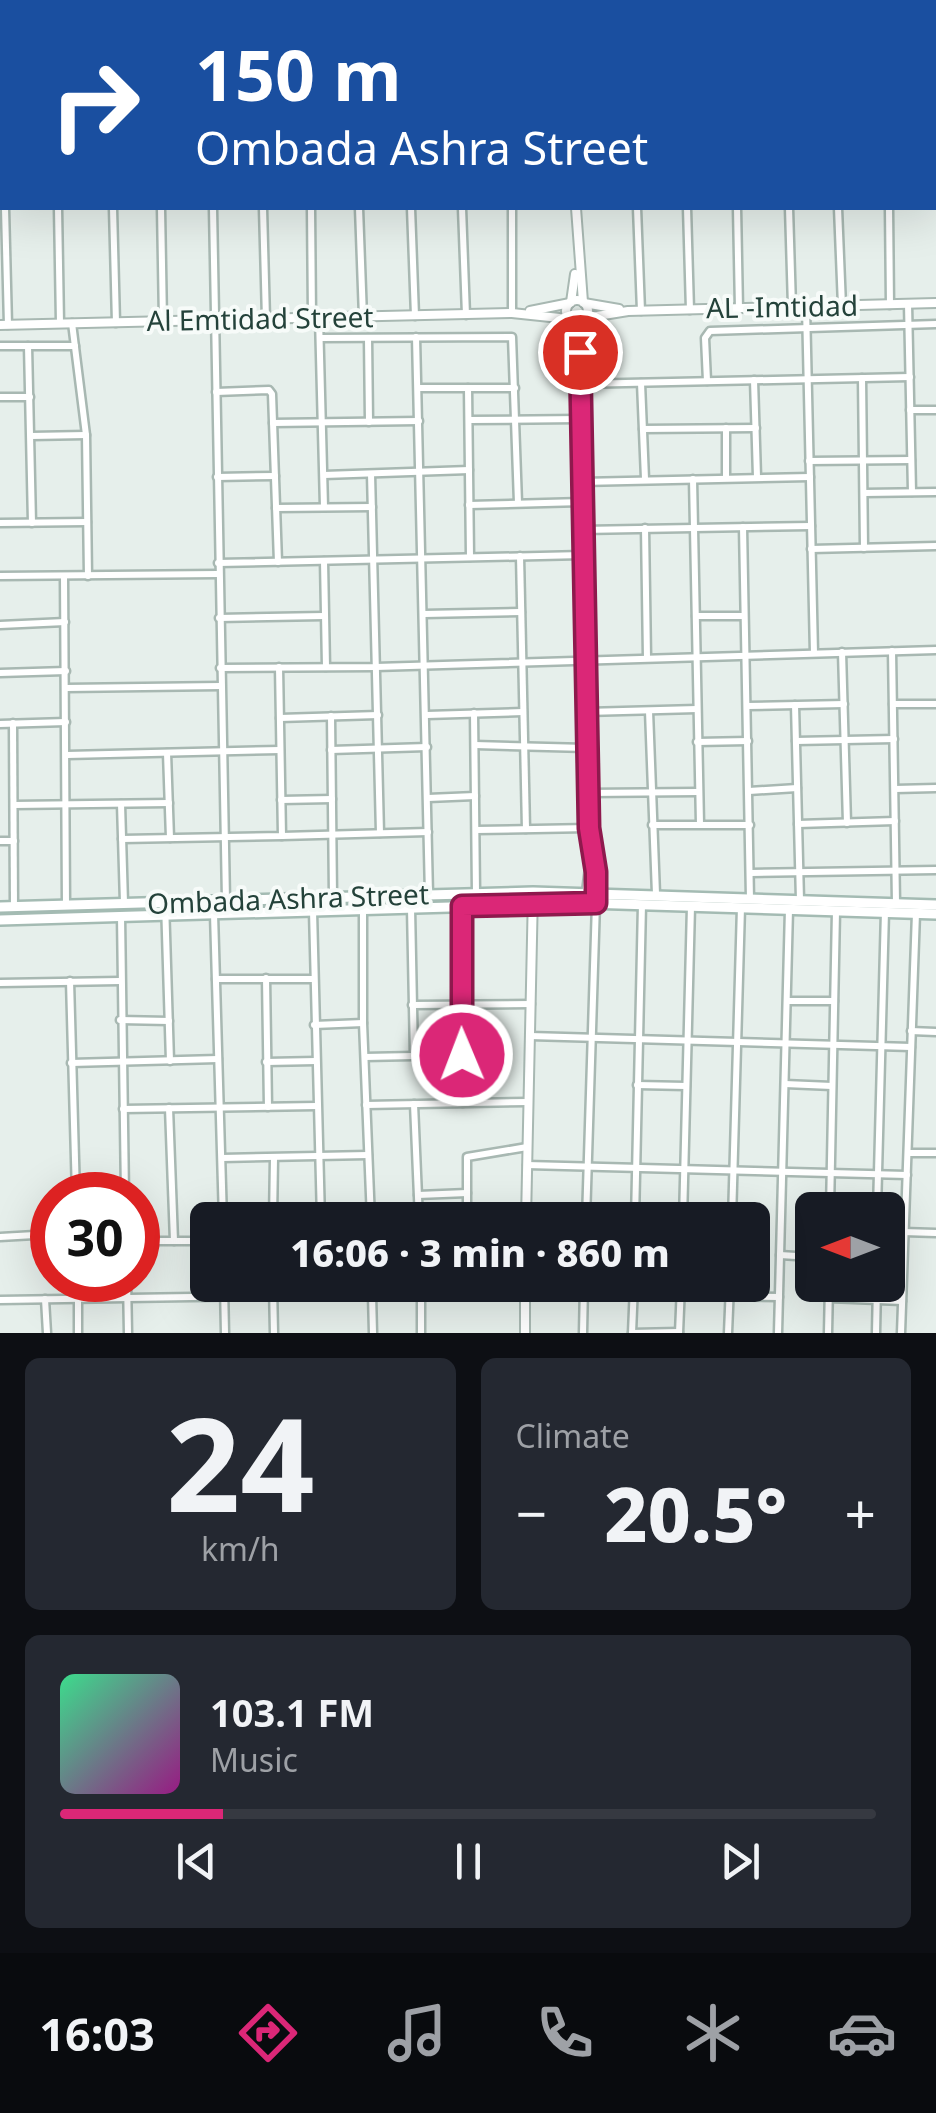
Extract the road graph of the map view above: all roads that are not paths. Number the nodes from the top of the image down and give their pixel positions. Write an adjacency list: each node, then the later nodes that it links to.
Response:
1 (5, 210): 47 (street)
2 (58, 210): 42 (street)
3 (113, 210): 44 (street)
4 (160, 210): 41 (street)
5 (212, 210): 40 (street)
6 (263, 210): 38 (street)
7 (311, 210): 36 (street)
8 (359, 210): 35 (street)
9 (411, 210): 34 (street)
10 (462, 210): 33 (street)
11 (512, 210): 32 (street)
12 (576, 210): 19 (street)
13 (637, 210): 30 (street)
14 (686, 210): 29 (street)
15 (736, 210): 28 (street)
16 (789, 210): 26 (street)
17 (838, 210): 25 (street)
18 (889, 210): 24 (street)
19 (577, 250): 20 (street); 21 (street)
20 (571, 302): 21 (street); 32 (street); 39 (street)
21 (584, 303): 31 (street); 37 (street)
22 (908, 304): 23 (street, AL -Imtidad); 24 (street, AL -Imtidad); 45 (street)
23 (936, 304)
24 (890, 305): 25 (street, AL -Imtidad)
25 (842, 306): 27 (street, AL -Imtidad)
26 (792, 307): 27 (street, AL -Imtidad); 28 (street, AL -Imtidad)
27 (806, 307): 48 (street)
28 (739, 308): 29 (street, AL -Imtidad)
29 (690, 310): 30 (street, AL -Imtidad)
30 (640, 311): 31 (street, AL -Imtidad)
31 (628, 312): 37 (street)
32 (517, 314): 33 (street, Al Emtidad Street); 39 (street)
33 (466, 315): 34 (street, Al Emtidad Street)
34 (415, 316): 35 (street, Al Emtidad Street)
35 (363, 317): 36 (street, Al Emtidad Street)
36 (315, 318): 38 (street, Al Emtidad Street); 50 (street)
37 (585, 318): 39 (street); 55 (street)
38 (266, 319): 40 (street, Al Emtidad Street)
39 (569, 319): 55 (street)
40 (215, 320): 41 (street, Al Emtidad Street); 66 (street)
41 (163, 321): 44 (street, Al Emtidad Street)
42 (60, 323): 43 (street, Al Emtidad Street); 47 (street, Al Emtidad Street)
43 (72, 323): 44 (street, Al Emtidad Street); 54 (street)
44 (116, 323)
45 (908, 324): 46 (street); 48 (street); 56 (street)
46 (936, 324)
47 (4, 325)
48 (806, 328): 58 (street); 60 (street)
49 (416, 337): 51 (street); 63 (street); 65 (street)
50 (320, 338): 51 (street); 77 (street)
51 (368, 338): 75 (street)
52 (0, 346): 53 (street)
53 (28, 346): 54 (street); 68 (street)
54 (74, 346): 81 (street)
55 (578, 364): 62 (street)
56 (910, 377): 57 (street); 69 (street)
57 (862, 378): 58 (street); 83 (street)
58 (808, 379): 59 (street); 85 (street)
59 (754, 380): 60 (street); 79 (street)
60 (706, 381): 61 (street)
61 (641, 383): 62 (street); 80 (street)
62 (579, 384): 72 (street)
63 (418, 388): 64 (street); 74 (street)
64 (468, 388): 65 (street); 73 (street)
65 (515, 388): 71 (street)
66 (216, 392): 76 (street); 91 (street)
67 (0, 396): 68 (street)
68 (30, 398): 82 (street)
69 (910, 410): 70 (street); 84 (street)
70 (936, 410)
71 (516, 419): 72 (street); 73 (street); 102 (street)
72 (580, 419): 97 (street)
73 (469, 420): 86 (street)
74 (418, 421): 75 (street); 87 (street)
75 (370, 422): 77 (street)
76 (273, 423): 77 (street); 90 (street)
77 (322, 423): 88 (street)
78 (726, 428): 79 (street); 80 (street); 94 (street)
79 (756, 428): 92 (street)
80 (643, 429): 96 (street)
81 (86, 435): 82 (street); 107 (street)
82 (31, 436): 109 (street)
83 (864, 460): 84 (street); 85 (street); 100 (street)
84 (912, 460): 98 (street)
85 (809, 461): 93 (street)
86 (469, 470): 87 (street); 103 (street)
87 (420, 472): 89 (street); 120 (street)
88 (324, 474): 89 (street); 104 (street)
89 (371, 474): 105 (street)
90 (275, 476): 91 (street); 106 (street)
91 (217, 477): 125 (street)
92 (757, 477): 93 (street); 94 (street)
93 (810, 477): 111 (street)
94 (726, 478): 95 (street)
95 (693, 479): 96 (street); 110 (street)
96 (645, 480): 97 (street)
97 (581, 482): 101 (street)
98 (912, 492): 99 (street); 100 (street)
99 (936, 492)
100 (864, 494): 116 (street)
101 (582, 502): 102 (street); 114 (street)
102 (518, 503): 103 (street)
103 (469, 504): 121 (street)
104 (324, 507): 105 (street); 106 (street)
105 (372, 507): 122 (street)
106 (276, 508): 124 (street)
107 (87, 522): 109 (street); 129 (street)
108 (0, 523): 109 (street)
109 (32, 523)
110 (694, 526): 112 (street); 113 (street); 133 (street)
111 (811, 526): 112 (street); 117 (street)
112 (743, 527): 134 (street)
113 (645, 528): 114 (street); 144 (street)
114 (582, 530): 118 (street)
115 (936, 546): 116 (street)
116 (864, 548): 117 (street)
117 (812, 550): 141 (street)
118 (583, 555): 119 (street); 145 (street)
119 (520, 556): 121 (street); 130 (street)
120 (422, 558): 121 (street); 122 (street); 131 (street)
121 (470, 558)
122 (374, 560): 123 (street); 149 (street)
123 (324, 561): 124 (street); 132 (street)
124 (278, 562): 125 (street)
125 (218, 563): 126 (street)
126 (218, 574): 129 (street); 135 (street)
127 (0, 576): 128 (street)
128 (64, 576): 129 (street); 136 (street)
129 (88, 576)
130 (521, 612): 131 (street); 146 (street)
131 (424, 614): 147 (street)
132 (324, 616): 135 (street); 148 (street)
133 (696, 616): 134 (street); 143 (street)
134 (745, 616): 142 (street)
135 (219, 618): 150 (street)
136 (65, 622): 137 (street); 152 (street)
137 (0, 625)
138 (936, 650): 139 (street)
139 (892, 651): 140 (street); 157 (street)
140 (842, 652): 141 (street); 156 (street)
141 (814, 653): 142 (street)
142 (746, 655): 143 (street); 160 (street)
143 (696, 656): 144 (street); 161 (street)
144 (646, 658): 145 (street)
145 (585, 659): 146 (street); 164 (street)
146 (522, 662): 147 (street); 163 (street)
147 (425, 665): 149 (street); 167 (street)
148 (326, 667): 149 (street); 151 (street)
149 (376, 667): 166 (street)
150 (220, 668): 151 (street); 154 (street)
151 (279, 668): 169 (street)
152 (66, 670): 153 (street); 155 (street)
153 (0, 673)
154 (221, 686): 155 (street); 185 (street)
155 (66, 688): 170 (street)
156 (844, 704): 159 (street); 174 (street)
157 (893, 704): 158 (street); 173 (street)
158 (936, 704)
159 (795, 705): 160 (street); 176 (street)
160 (747, 706): 175 (street)
161 (697, 709): 162 (street); 177 (street)
162 (650, 710): 164 (street); 196 (street)
163 (524, 712): 165 (street); 179 (street)
164 (586, 712): 181 (street)
165 (474, 713): 167 (street); 178 (street)
166 (378, 714): 168 (street); 182 (street)
167 (427, 715): 180 (street)
168 (331, 716): 169 (street); 184 (street)
169 (280, 718): 183 (street)
170 (66, 722): 171 (street); 187 (street)
171 (13, 723): 172 (street); 188 (street)
172 (0, 724)
173 (894, 738): 174 (street); 192 (street)
174 (844, 740): 176 (street); 206 (street)
175 (748, 741): 177 (street); 193 (street)
176 (796, 741): 190 (street)
177 (697, 742): 194 (street)
178 (475, 745): 179 (street); 197 (street)
179 (525, 746): 181 (street); 213 (street)
180 (427, 748): 182 (street); 198 (street)
181 (587, 748): 195 (street)
182 (379, 749): 184 (street); 215 (street)
183 (280, 750): 185 (street); 200 (street)
184 (331, 750): 199 (street)
185 (222, 751): 186 (street); 219 (street)
186 (168, 752): 187 (street); 203 (street)
187 (66, 755): 201 (street)
188 (14, 758): 189 (street); 204 (street)
189 (0, 759)
190 (797, 788): 193 (street); 208 (street)
191 (936, 788): 192 (street)
192 (894, 789): 205 (street)
193 (749, 791): 210 (street)
194 (698, 792): 196 (street); 207 (street)
195 (588, 793): 196 (street); 211 (street)
196 (651, 793): 209 (street)
197 (476, 796): 198 (street); 212 (street)
198 (428, 798): 214 (street)
199 (332, 799): 200 (street); 216 (street)
200 (281, 800): 217 (street)
201 (66, 804): 202 (street); 204 (street); 243 (street)
202 (120, 804): 203 (street); 220 (street)
203 (170, 804): 218 (street)
204 (14, 806): 222 (street)
205 (895, 821): 206 (street); 224 (street)
206 (846, 823): 208 (street)
207 (700, 824): 209 (street); 210 (street)
208 (798, 824): 225 (street)
209 (652, 825): 229 (street)
210 (750, 825): 226 (street)
211 (589, 828): 213 (street); 233 (street)
212 (476, 830): 213 (street); 228 (street)
213 (526, 830)
214 (428, 832): 215 (street); 230 (street)
215 (380, 833): 216 (street)
216 (332, 834): 217 (street); 231 (street)
217 (282, 836): 219 (street)
218 (170, 838): 219 (street); 220 (street)
219 (226, 838): 235 (street)
220 (122, 839): 238 (street)
221 (0, 840): 222 (street)
222 (14, 841): 246 (street)
223 (936, 870): 224 (street)
224 (896, 871): 225 (street); 240 (street)
225 (800, 872): 226 (street); 236 (street)
226 (750, 874): 234 (street)
227 (533, 892): 228 (main road, Ombada Ashra Street); 233 (main road, Ombada Ashra Street); 241 (street)
228 (476, 893): 230 (main road, Ombada Ashra Street)
229 (656, 894): 233 (main road, Ombada Ashra Street); 234 (main road, Ombada Ashra Street)
230 (430, 895): 232 (main road, Ombada Ashra Street)
231 (333, 896): 232 (main road, Ombada Ashra Street); 235 (main road, Ombada Ashra Street)
232 (347, 896): 250 (main road)
233 (591, 898): 239 (main road, Ombada Ashra Street); 241 (main road, Ombada Ashra Street); 280 (street)
234 (750, 899): 236 (main road, Ombada Ashra Street)
235 (226, 900): 237 (main road, Ombada Ashra Street)
236 (800, 900): 240 (main road, Ombada Ashra Street)
237 (165, 901): 238 (main road, Ombada Ashra Street); 260 (street)
238 (124, 904): 243 (main road, Ombada Ashra Street)
239 (642, 904): 245 (main road, Ombada Ashra Street); 281 (street)
240 (896, 904): 242 (main road, Ombada Ashra Street)
241 (534, 905): 244 (main road, Ombada Ashra Street); 271 (street)
242 (936, 905)
243 (66, 906): 246 (main road, Ombada Ashra Street)
244 (462, 906): 248 (main road, Ombada Ashra Street); 270 (street)
245 (691, 906): 249 (main road, Ombada Ashra Street); 282 (street)
246 (14, 907): 247 (main road, Ombada Ashra Street)
247 (0, 908)
248 (411, 908): 251 (main road, Ombada Ashra Street); 272 (street)
249 (741, 908): 252 (main road, Ombada Ashra Street); 283 (street)
250 (347, 909): 251 (main road, Ombada Ashra Street); 253 (main road, Ombada Ashra Street)
251 (363, 909): 276 (street)
252 (789, 909): 254 (main road, Ombada Ashra Street); 268 (street)
253 (313, 910): 257 (main road, Ombada Ashra Street); 263 (street)
254 (836, 910): 255 (main road, Ombada Ashra Street); 269 (street)
255 (886, 911): 256 (main road, Ombada Ashra Street); 286 (street)
256 (916, 913): 258 (main road, Ombada Ashra Street); 277 (street)
257 (214, 914): 260 (main road, Ombada Ashra Street); 264 (street)
258 (936, 914)
259 (121, 916): 260 (main road, Ombada Ashra Street); 261 (main road, Ombada Ashra Street); 266 (street)
260 (166, 916): 274 (street)
261 (0, 920)
262 (266, 978): 263 (street); 264 (street); 295 (street)
263 (313, 978): 275 (street)
264 (216, 979): 291 (street)
265 (70, 981): 266 (street); 267 (street); 296 (street)
266 (120, 981): 273 (street)
267 (0, 983)
268 (788, 1001): 269 (street); 284 (street)
269 (834, 1001): 285 (street)
270 (460, 1004): 271 (street); 272 (street); 288 (street)
271 (531, 1004): 279 (street)
272 (412, 1005): 290 (street)
273 (120, 1020): 274 (street); 294 (street)
274 (169, 1021): 292 (street)
275 (314, 1024): 276 (street); 293 (street)
276 (363, 1024): 289 (street)
277 (911, 1031): 278 (street); 287 (street)
278 (936, 1032)
279 (530, 1036): 280 (street); 301 (street)
280 (592, 1037): 281 (street); 318 (street)
281 (638, 1040): 282 (street); 297 (street)
282 (687, 1041): 283 (street); 299 (street)
283 (736, 1042): 284 (street); 321 (street)
284 (786, 1044): 285 (street); 298 (street)
285 (833, 1046): 286 (street); 300 (street)
286 (881, 1046): 287 (street); 326 (street)
287 (911, 1047): 311 (street)
288 (462, 1055): 290 (street); 302 (street)
289 (365, 1056): 290 (street); 305 (street)
290 (414, 1056)
291 (218, 1058): 292 (street); 308 (street)
292 (170, 1061): 294 (street)
293 (316, 1061): 295 (street); 304 (street)
294 (122, 1062): 296 (street); 309 (street)
295 (266, 1062): 306 (street)
296 (71, 1063): 323 (street)
297 (638, 1084): 299 (street); 319 (street)
298 (785, 1084): 300 (street); 322 (street)
299 (686, 1086): 320 (street)
300 (832, 1086): 325 (street)
301 (528, 1102): 302 (street); 310 (street)
302 (463, 1103): 303 (street)
303 (414, 1104): 305 (street); 331 (street)
304 (317, 1106): 306 (street); 314 (street)
305 (366, 1106): 313 (street)
306 (268, 1107): 308 (street)
307 (170, 1108): 308 (street); 309 (street); 349 (street)
308 (220, 1108): 315 (street)
309 (123, 1109): 324 (street)
310 (527, 1147): 317 (street); 330 (street)
311 (908, 1152): 312 (street); 327 (street)
312 (936, 1153)
313 (368, 1155): 314 (street); 335 (street)
314 (319, 1156): 316 (street); 334 (street)
315 (222, 1158): 316 (street); 332 (street)
316 (274, 1158): 333 (street)
317 (527, 1164): 318 (street); 338 (street)
318 (588, 1166): 319 (street); 339 (street)
319 (637, 1168): 320 (street); 340 (street)
320 (684, 1169): 321 (street); 341 (street)
321 (733, 1170): 322 (street); 342 (street)
322 (782, 1171): 325 (street); 351 (street)
323 (75, 1172)
324 (124, 1172)
325 (830, 1172): 326 (street); 328 (street)
326 (877, 1174): 327 (street); 329 (street)
327 (907, 1174): 343 (street)
328 (830, 1192)
329 (877, 1192)
330 (467, 1193): 331 (street); 337 (street)
331 (418, 1195): 336 (street)
332 (223, 1202)
333 (273, 1202)
334 (320, 1202)
335 (370, 1202)
336 (418, 1202)
337 (467, 1202)
338 (526, 1202)
339 (587, 1202)
340 (636, 1202)
341 (683, 1202)
342 (732, 1202)
343 (905, 1213)
344 (905, 1232): 345 (street)
345 (936, 1233)
346 (30, 1235): 347 (street)
347 (0, 1237)
348 (160, 1241): 349 (street)
349 (174, 1241): 350 (street)
350 (190, 1241)
351 (780, 1255): 352 (street); 356 (street)
352 (795, 1256)
353 (160, 1297): 354 (street)
354 (190, 1297)
355 (770, 1297): 356 (street)
356 (778, 1297): 386 (street)
357 (30, 1299): 358 (street)
358 (0, 1300)
359 (46, 1302): 374 (street)
360 (78, 1302): 375 (street)
361 (128, 1302): 376 (street)
362 (224, 1302): 377 (street)
363 (273, 1302): 378 (street)
364 (372, 1302): 379 (street)
365 (421, 1302): 380 (street)
366 (525, 1302): 381 (street)
367 (583, 1302): 382 (street)
368 (633, 1302): 383 (street)
369 (681, 1302): 384 (street)
370 (729, 1302): 385 (street)
371 (829, 1302): 388 (street)
372 (877, 1302): 389 (street)
373 (902, 1302): 390 (street)
374 (47, 1333)
375 (78, 1333)
376 (128, 1333)
377 (225, 1333)
378 (274, 1333)
379 (373, 1333)
380 (422, 1333)
381 (525, 1333)
382 (582, 1333)
383 (632, 1333): 384 (street)
384 (679, 1333)
385 (728, 1333)
386 (778, 1333): 387 (street)
387 (789, 1333)
388 (828, 1333)
389 (876, 1333)
390 (900, 1333)

